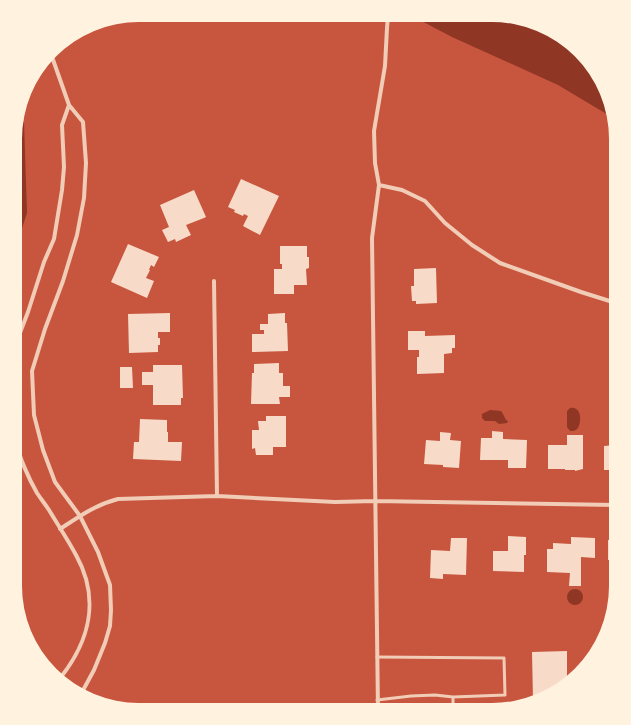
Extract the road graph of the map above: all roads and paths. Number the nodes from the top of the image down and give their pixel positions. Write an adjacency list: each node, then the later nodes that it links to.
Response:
1 (388, 22): 4 (street)
2 (53, 60): 3 (street)
3 (69, 105): 7 (street); 12 (street)
4 (378, 185): 6 (street); 10 (street)
5 (214, 281): 9 (street)
6 (609, 301)
7 (22, 328)
8 (22, 459): 13 (street)
9 (217, 496): 10 (street); 12 (street)
10 (375, 501): 11 (street); 14 (street)
11 (609, 505)
12 (80, 516): 13 (street); 16 (street)
13 (60, 529): 15 (street)
14 (377, 657): 17 (lane); 18 (street)
15 (63, 675)
16 (84, 689)
17 (453, 697): 18 (lane); 20 (lane)
18 (377, 700): 19 (street)
19 (377, 703)
20 (453, 703)

